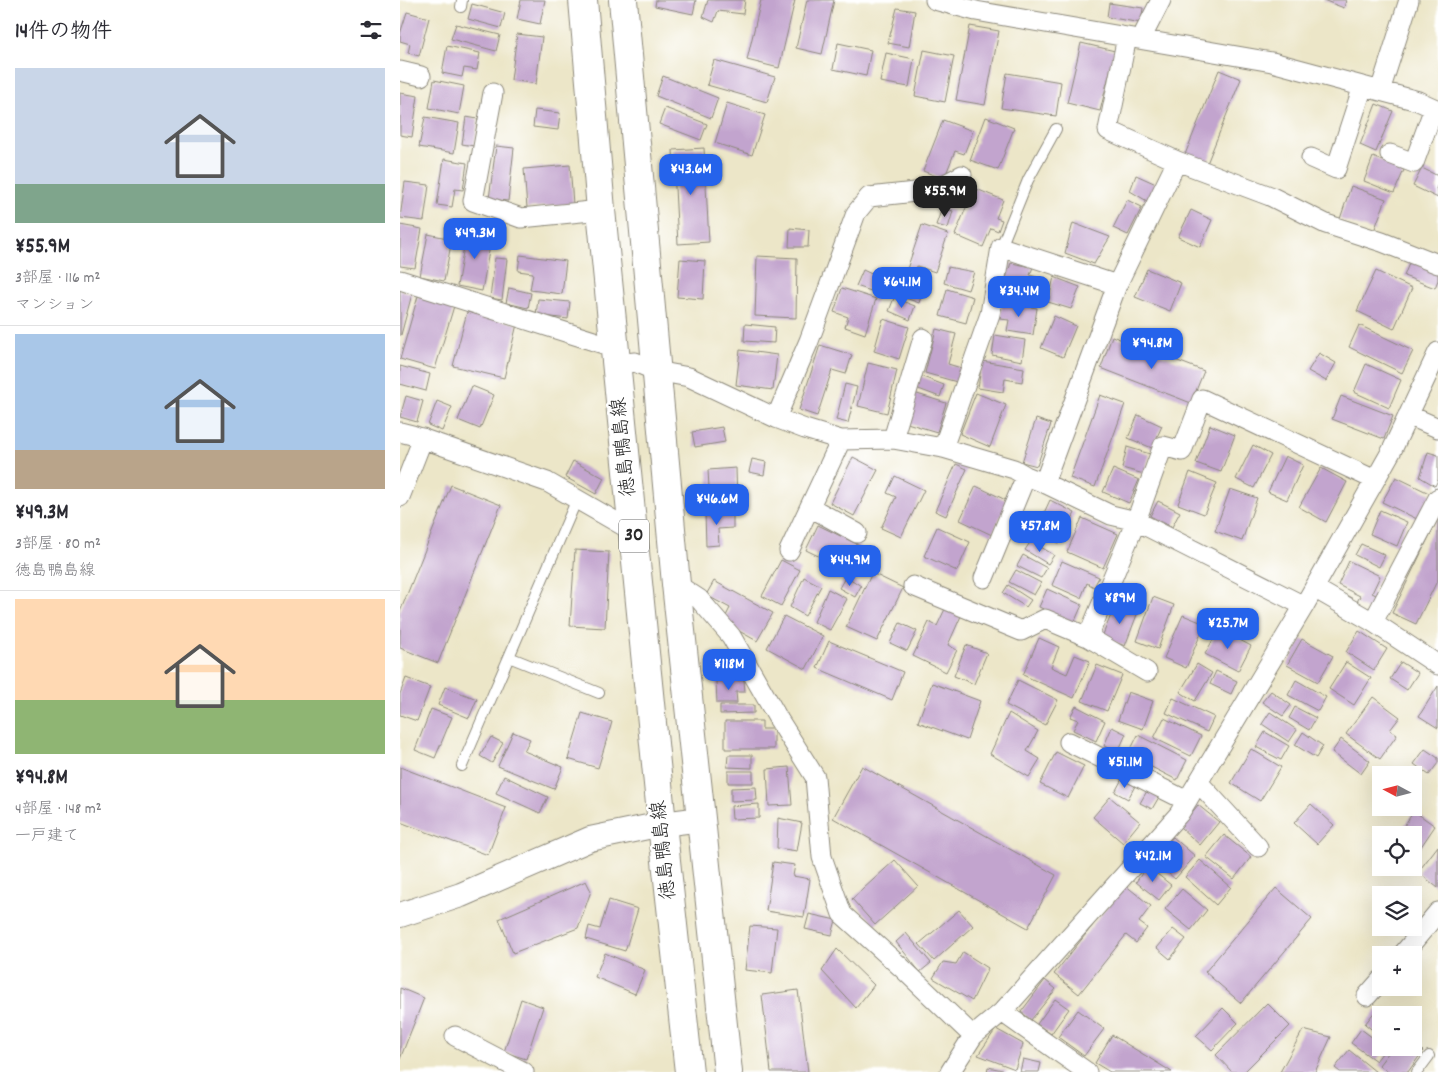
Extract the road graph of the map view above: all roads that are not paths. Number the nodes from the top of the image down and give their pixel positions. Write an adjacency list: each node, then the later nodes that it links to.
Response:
1 (583, 0): 17 (main road, 徳島鴨島線 / 30)
2 (623, 0): 25 (main road, 徳島鴨島線 / 30)
3 (938, 0): 6 (street)
4 (1161, 0): 6 (street)
5 (1410, 0): 9 (street)
6 (1134, 38): 9 (street); 15 (street)
7 (400, 71): 8 (street)
8 (421, 76)
9 (1372, 89): 11 (street); 14 (street)
10 (493, 93): 17 (street)
11 (1436, 109): 13 (street)
12 (1056, 130): 18 (lane)
13 (1390, 154)
14 (1311, 158)
15 (1177, 161): 19 (street); 21 (street)
16 (962, 175): 27 (street)
17 (601, 210): 24 (main road, 徳島鴨島線 / 30)
18 (1001, 247): 21 (street); 33 (street)
19 (1438, 264)
20 (400, 280): 24 (street)
21 (1116, 285): 36 (street)
22 (923, 338): 31 (street)
23 (1438, 352): 26 (street)
24 (616, 356): 25 (street); 42 (main road, 徳島鴨島線 / 30)
25 (656, 371): 27 (street); 46 (main road, 徳島鴨島線 / 30)
26 (1408, 416): 28 (street); 35 (street)
27 (776, 418): 32 (street)
28 (1438, 428)
29 (400, 432): 30 (street)
30 (423, 438): 37 (street); 39 (street)
31 (893, 439): 32 (street); 33 (street)
32 (841, 440): 40 (street)
33 (943, 448): 34 (street)
34 (1026, 476): 36 (street); 45 (street)
35 (1375, 480): 41 (street); 48 (street)
36 (1044, 483): 41 (street)
37 (400, 497)
38 (1438, 498): 50 (street)
39 (577, 500): 42 (street); 52 (lane)
40 (810, 507): 43 (street); 44 (street)
41 (1136, 521): 49 (street); 51 (street)
42 (634, 532): 61 (main road, 徳島鴨島線 / 30)
43 (857, 533)
44 (789, 551)
45 (984, 578)
46 (676, 584): 60 (main road, 徳島鴨島線 / 30); 70 (street)
47 (913, 586): 51 (street)
48 (1314, 588): 49 (street); 50 (street)
49 (1304, 606): 58 (street)
50 (1373, 622): 53 (street)
51 (1088, 637): 54 (street)
52 (509, 657): 55 (lane); 57 (lane)
53 (1438, 666)
54 (1147, 672)
55 (599, 693)
56 (1069, 742): 59 (street)
57 (462, 766)
58 (1198, 782): 59 (street); 62 (street)
59 (1186, 801): 68 (street)
60 (702, 819): 61 (street); 74 (main road, 徳島鴨島線 / 30)
61 (662, 824): 64 (street); 73 (main road, 徳島鴨島線 / 30)
62 (1258, 847)
63 (1438, 912): 65 (street)
64 (400, 915)
65 (1410, 946)
66 (1372, 990): 67 (street)
67 (1367, 996)
68 (1002, 1012): 70 (street); 76 (street)
69 (455, 1036): 72 (street)
70 (973, 1036): 75 (street)
71 (1429, 1056): 77 (lane)
72 (524, 1072)
73 (689, 1072)
74 (728, 1072)
75 (950, 1072)
76 (1087, 1072)
77 (1417, 1072)

